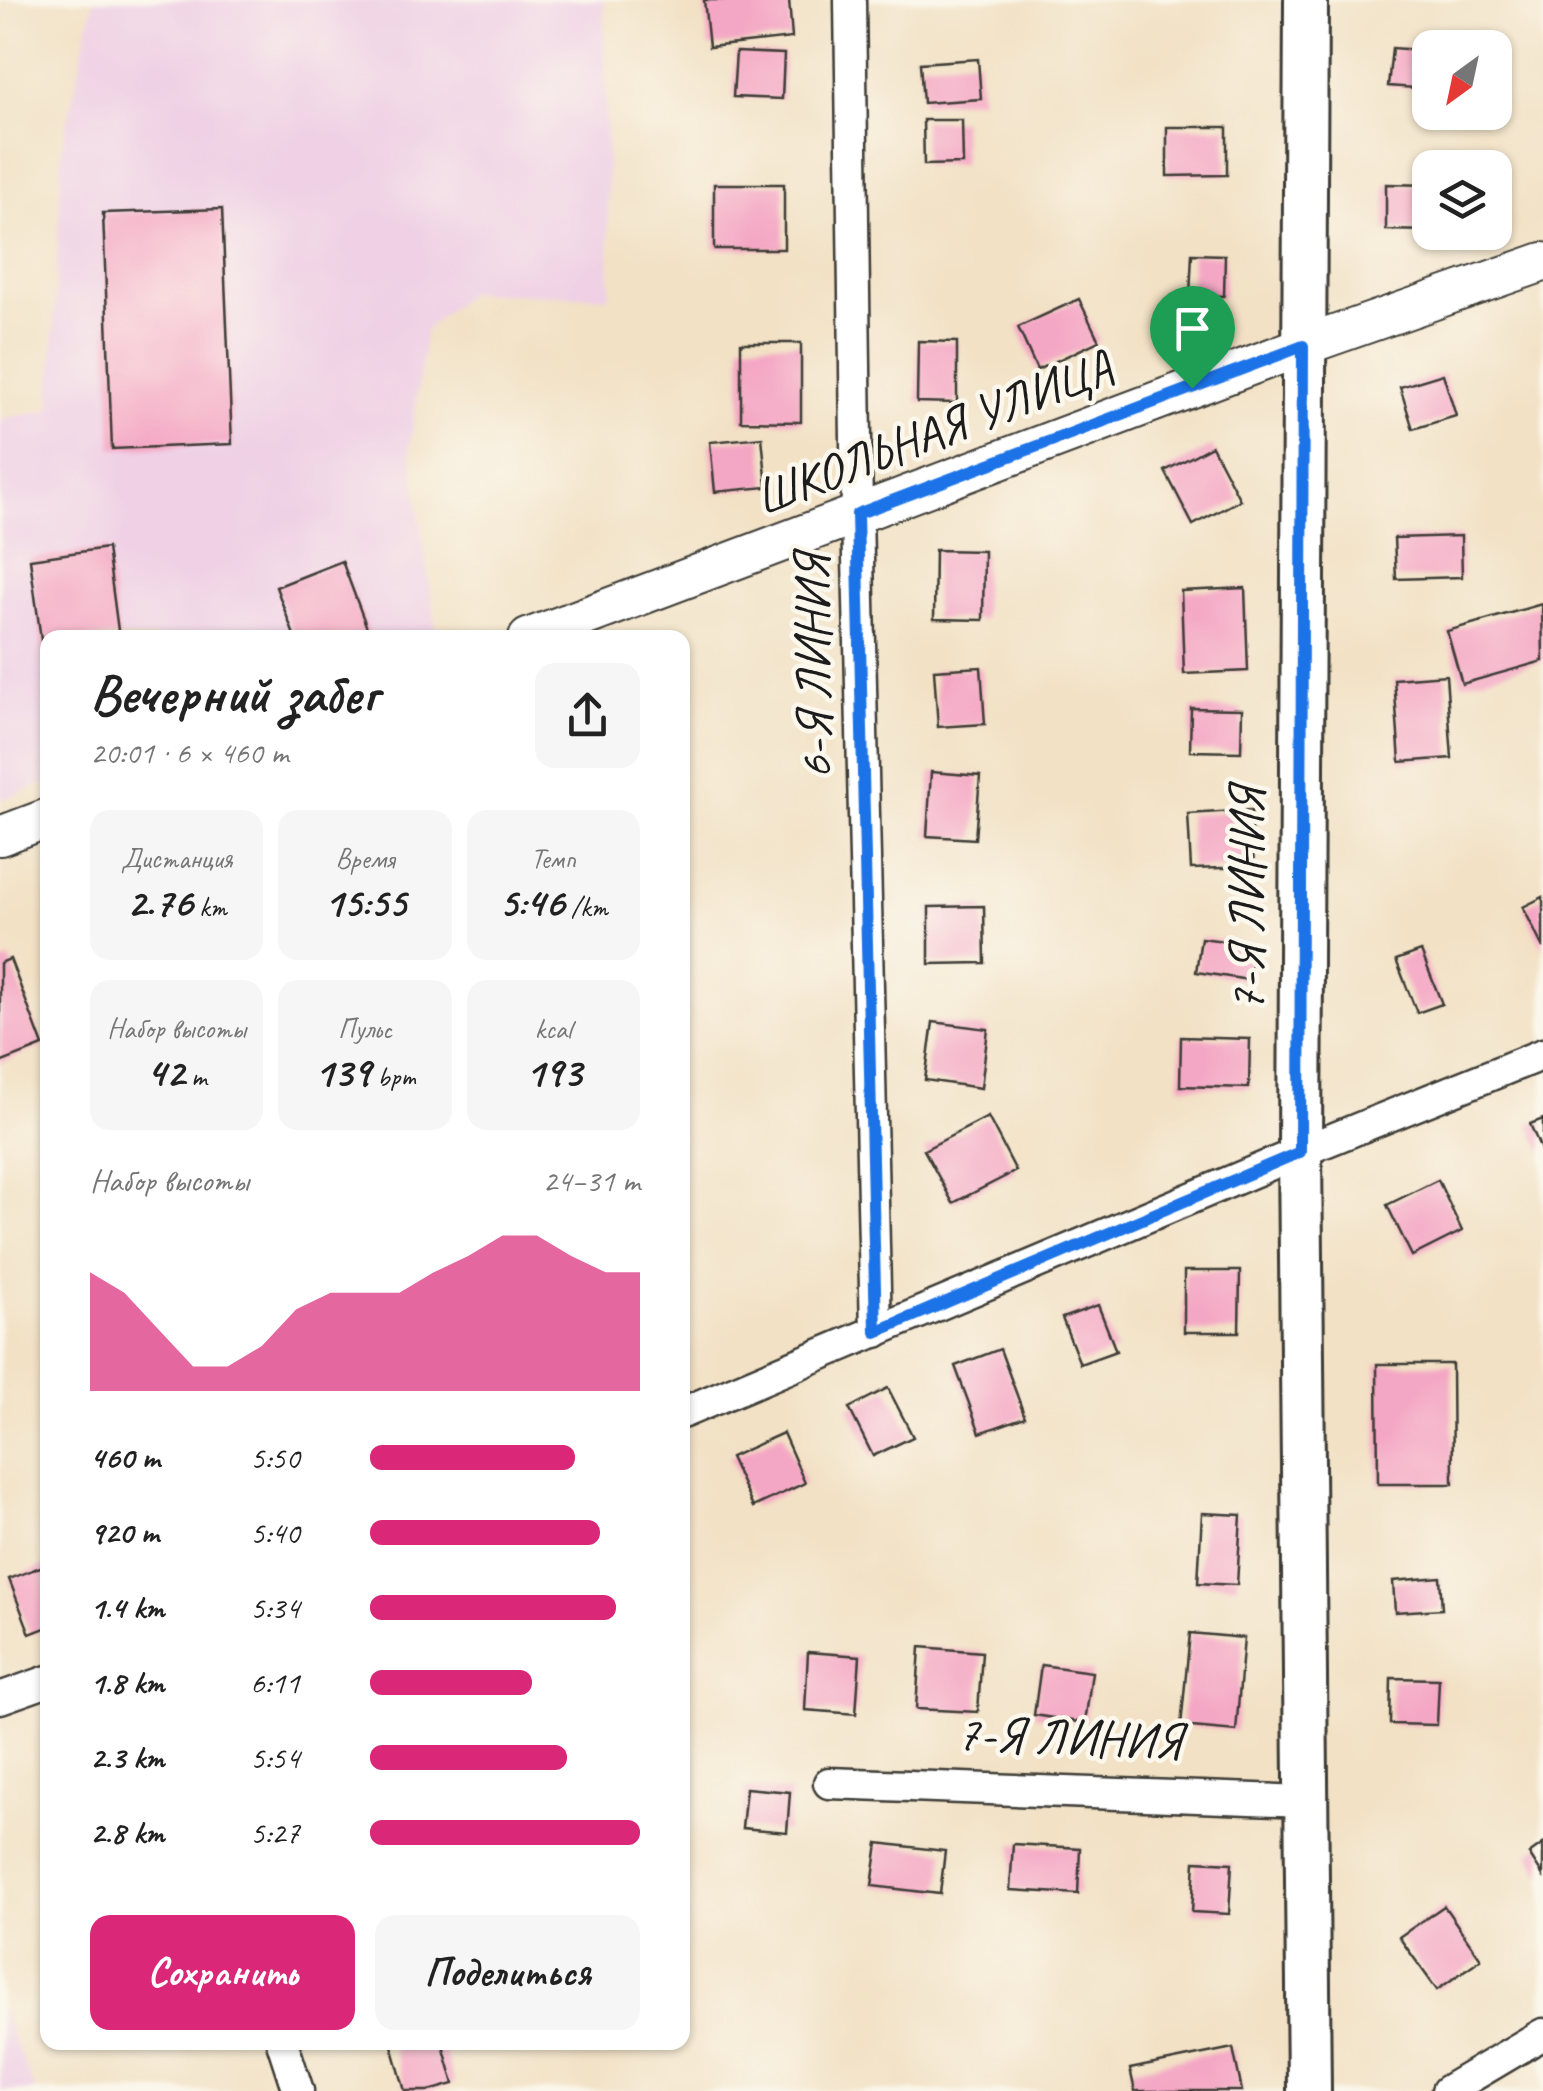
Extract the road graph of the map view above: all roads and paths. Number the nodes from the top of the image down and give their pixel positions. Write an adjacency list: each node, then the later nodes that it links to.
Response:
1 (850, 0): 5 (street, 6-Я ЛИНИЯ)
2 (1306, 0): 4 (main road, 7-Я ЛИНИЯ)
3 (1543, 262): 4 (street, ШКОЛЬНАЯ УЛИЦА)
4 (1303, 346): 5 (street, ШКОЛЬНАЯ УЛИЦА); 10 (main road, 7-Я ЛИНИЯ)
5 (857, 514): 6 (street, ШКОЛЬНАЯ УЛИЦА); 11 (street, 6-Я ЛИНИЯ)
6 (549, 630)
7 (40, 821): 8 (street)
8 (0, 836)
9 (1543, 1054): 10 (street)
10 (1300, 1152): 11 (street); 16 (main road, 7-Я ЛИНИЯ)
11 (876, 1332): 12 (street)
12 (690, 1410)
13 (40, 1685): 14 (street)
14 (0, 1698)
15 (829, 1783): 16 (street, 7-Я ЛИНИЯ)
16 (1306, 1800): 20 (main road, 7-Я ЛИНИЯ)
17 (1543, 2034): 21 (street)
18 (285, 2050): 19 (street)
19 (298, 2091)
20 (1309, 2091)
21 (1446, 2091)

